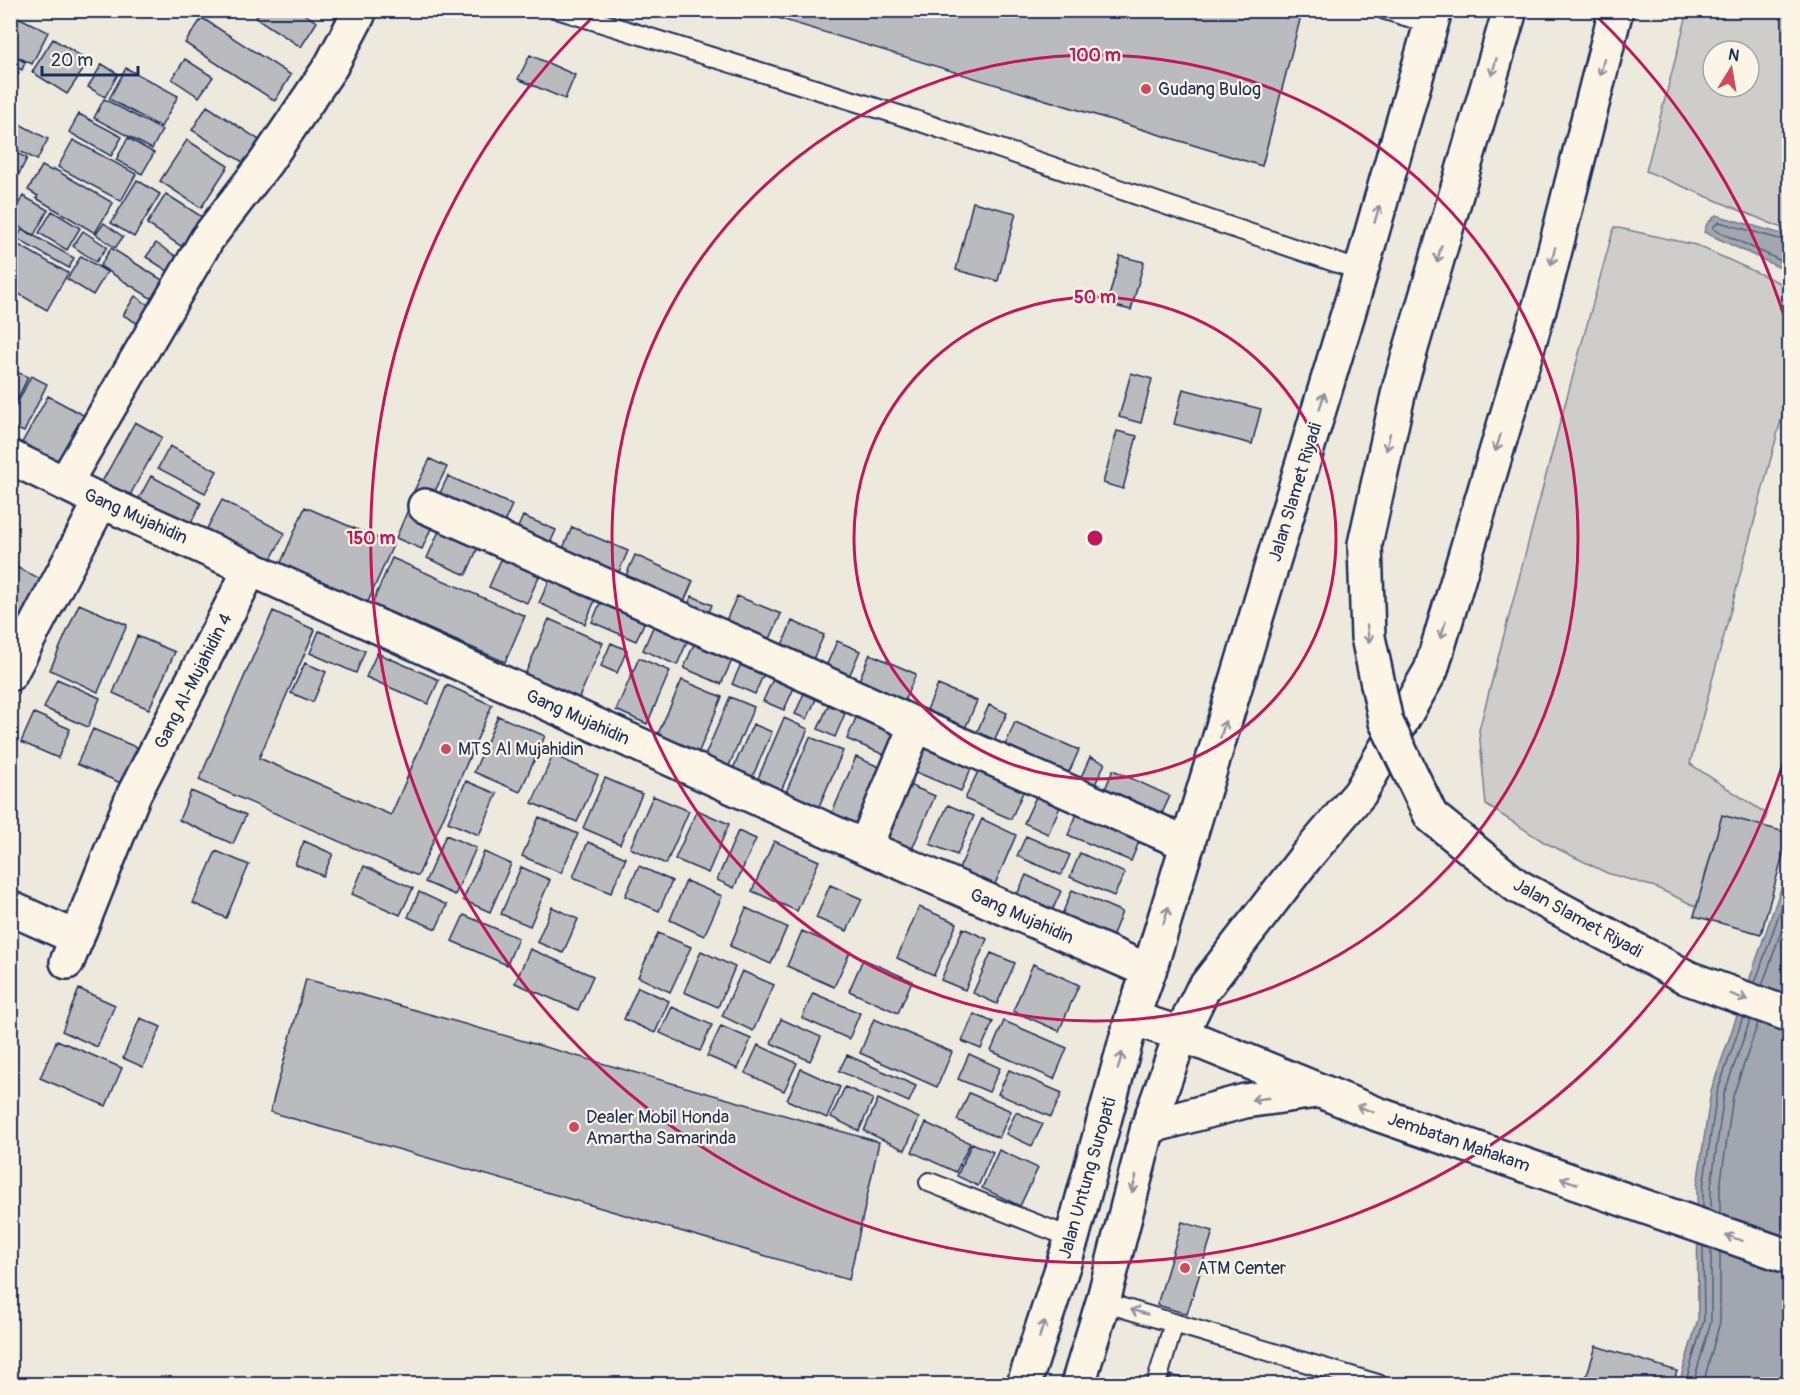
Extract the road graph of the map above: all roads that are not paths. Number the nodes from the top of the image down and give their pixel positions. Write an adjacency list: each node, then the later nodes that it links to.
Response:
1 (359, 10): 9 (main road)
2 (560, 10): 7 (lane)
3 (1385, 10): 6 (lane)
4 (1510, 10): 19 (main road, Jalan Slamet Riyadi, one-way to 19, bridge)
5 (1616, 10): 21 (main road, one-way to 21)
6 (1433, 17): 7 (main road, Jalan Slamet Riyadi, one-way to 6)
7 (1362, 271): 15 (main road, Jalan Slamet Riyadi, one-way to 7)
8 (10, 457): 9 (main road, Gang Mujahidin)
9 (64, 483): 10 (main road, Gang Mujahidin)
10 (100, 501): 12 (main road, Gang Mujahidin); 13 (main road)
11 (425, 506): 14 (main road)
12 (251, 568): 16 (main road, Gang Mujahidin); 17 (main road, Gang Al-Mujahidin 4)
13 (10, 674)
14 (916, 725): 15 (main road); 16 (main road)
15 (1188, 844): 18 (main road, Jalan Slamet Riyadi, one-way to 15)
16 (865, 847): 18 (main road, Gang Mujahidin)
17 (10, 908)
18 (1149, 971): 20 (main road, Jalan Untung Suropati)
19 (1790, 1015)
20 (1132, 1018): 21 (main road, Jembatan Mahakam); 25 (main road, Jalan Untung Suropati, one-way to 20)
21 (1181, 1034): 22 (main road, Jembatan Mahakam); 23 (main road)
22 (1318, 1091): 23 (main road, one-way to 23); 26 (main road, Jembatan Mahakam, one-way to 22)
23 (1148, 1127): 27 (main road, one-way to 27)
24 (929, 1182): 25 (lane)
25 (1072, 1238): 29 (main road, Jalan Untung Suropati, one-way to 25)
26 (1790, 1257)
27 (1103, 1302): 28 (lane, one-way to 27); 30 (main road)
28 (1174, 1323): 31 (lane); 32 (lane)
29 (1024, 1384)
30 (1078, 1384)
31 (1156, 1384)
32 (1378, 1384)

